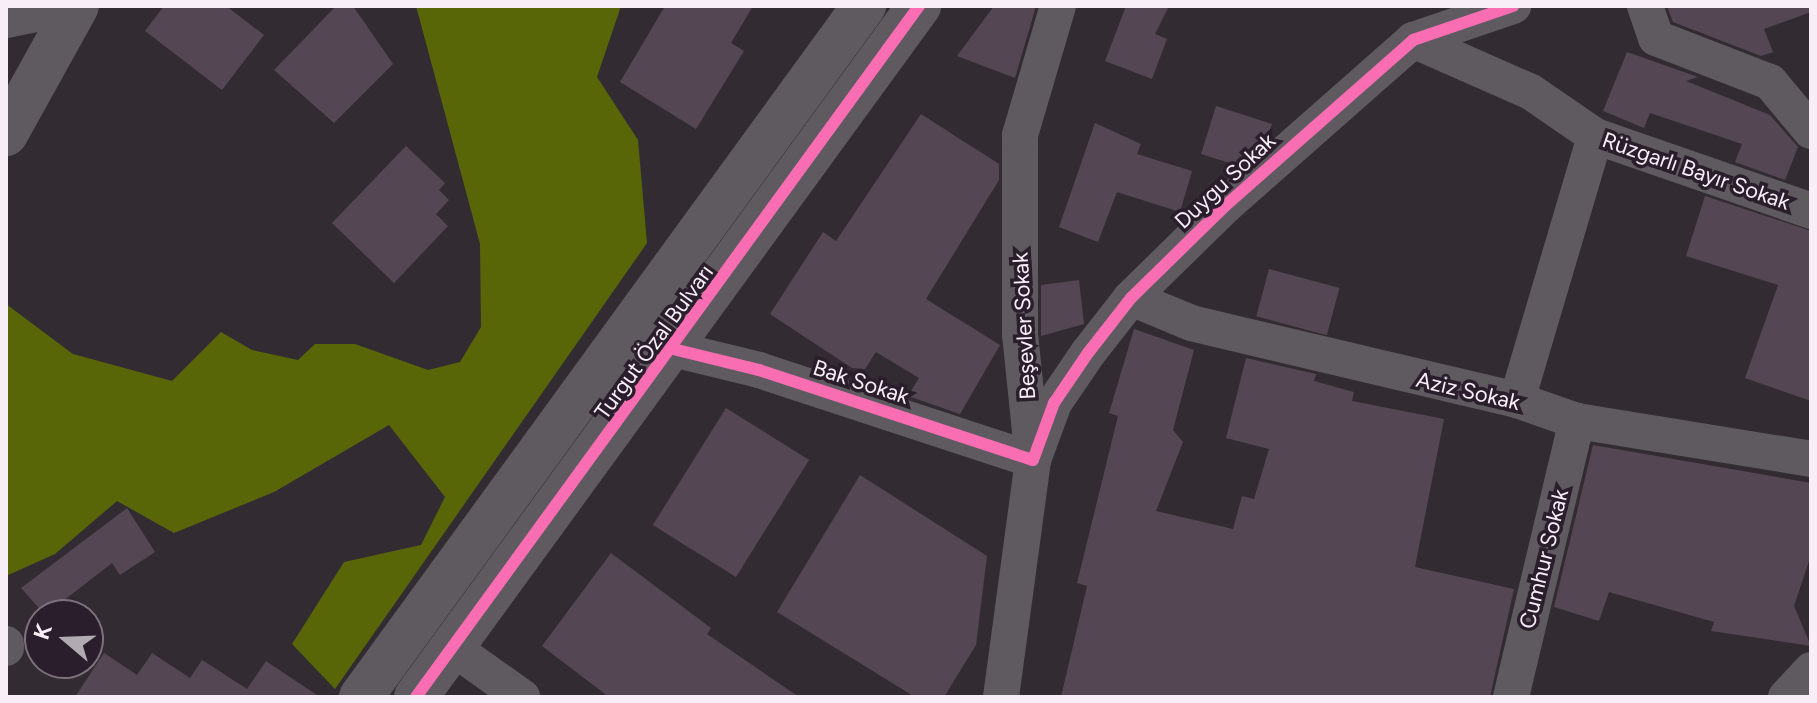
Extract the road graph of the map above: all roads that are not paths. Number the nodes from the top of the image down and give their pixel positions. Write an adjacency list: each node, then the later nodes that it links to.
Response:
1 (76, 6): 7 (street); 10 (street)
2 (864, 6): 21 (street, Turgut Özal Bulvarı)
3 (919, 6): 14 (street, Turgut Özal Bulvarı)
4 (1058, 6): 18 (street, Beşevler Sokak)
5 (1513, 6): 8 (street, Duygu Sokak)
6 (1645, 6): 9 (street)
7 (6, 20)
8 (1413, 40): 11 (street, Rüzgarlı Bayır Sokak); 13 (street, Duygu Sokak)
9 (1811, 131)
10 (6, 134)
11 (1595, 136): 12 (street, Rüzgarlı Bayır Sokak); 15 (street)
12 (1811, 211)
13 (1131, 298): 15 (street, Aziz Sokak); 18 (street, Duygu Sokak)
14 (673, 349): 18 (street, Bak Sokak); 19 (street, Turgut Özal Bulvarı)
15 (1517, 400): 16 (street, Aziz Sokak)
16 (1577, 421): 17 (street, Aziz Sokak); 25 (street, Cumhur Sokak)
17 (1811, 459)
18 (1033, 460): 24 (street, Beşevler Sokak)
19 (453, 648): 22 (street, Turgut Özal Bulvarı); 23 (street)
20 (1811, 670): 26 (street)
21 (361, 697)
22 (416, 697)
23 (522, 697)
24 (1001, 697)
25 (1511, 697)
26 (1786, 697)

